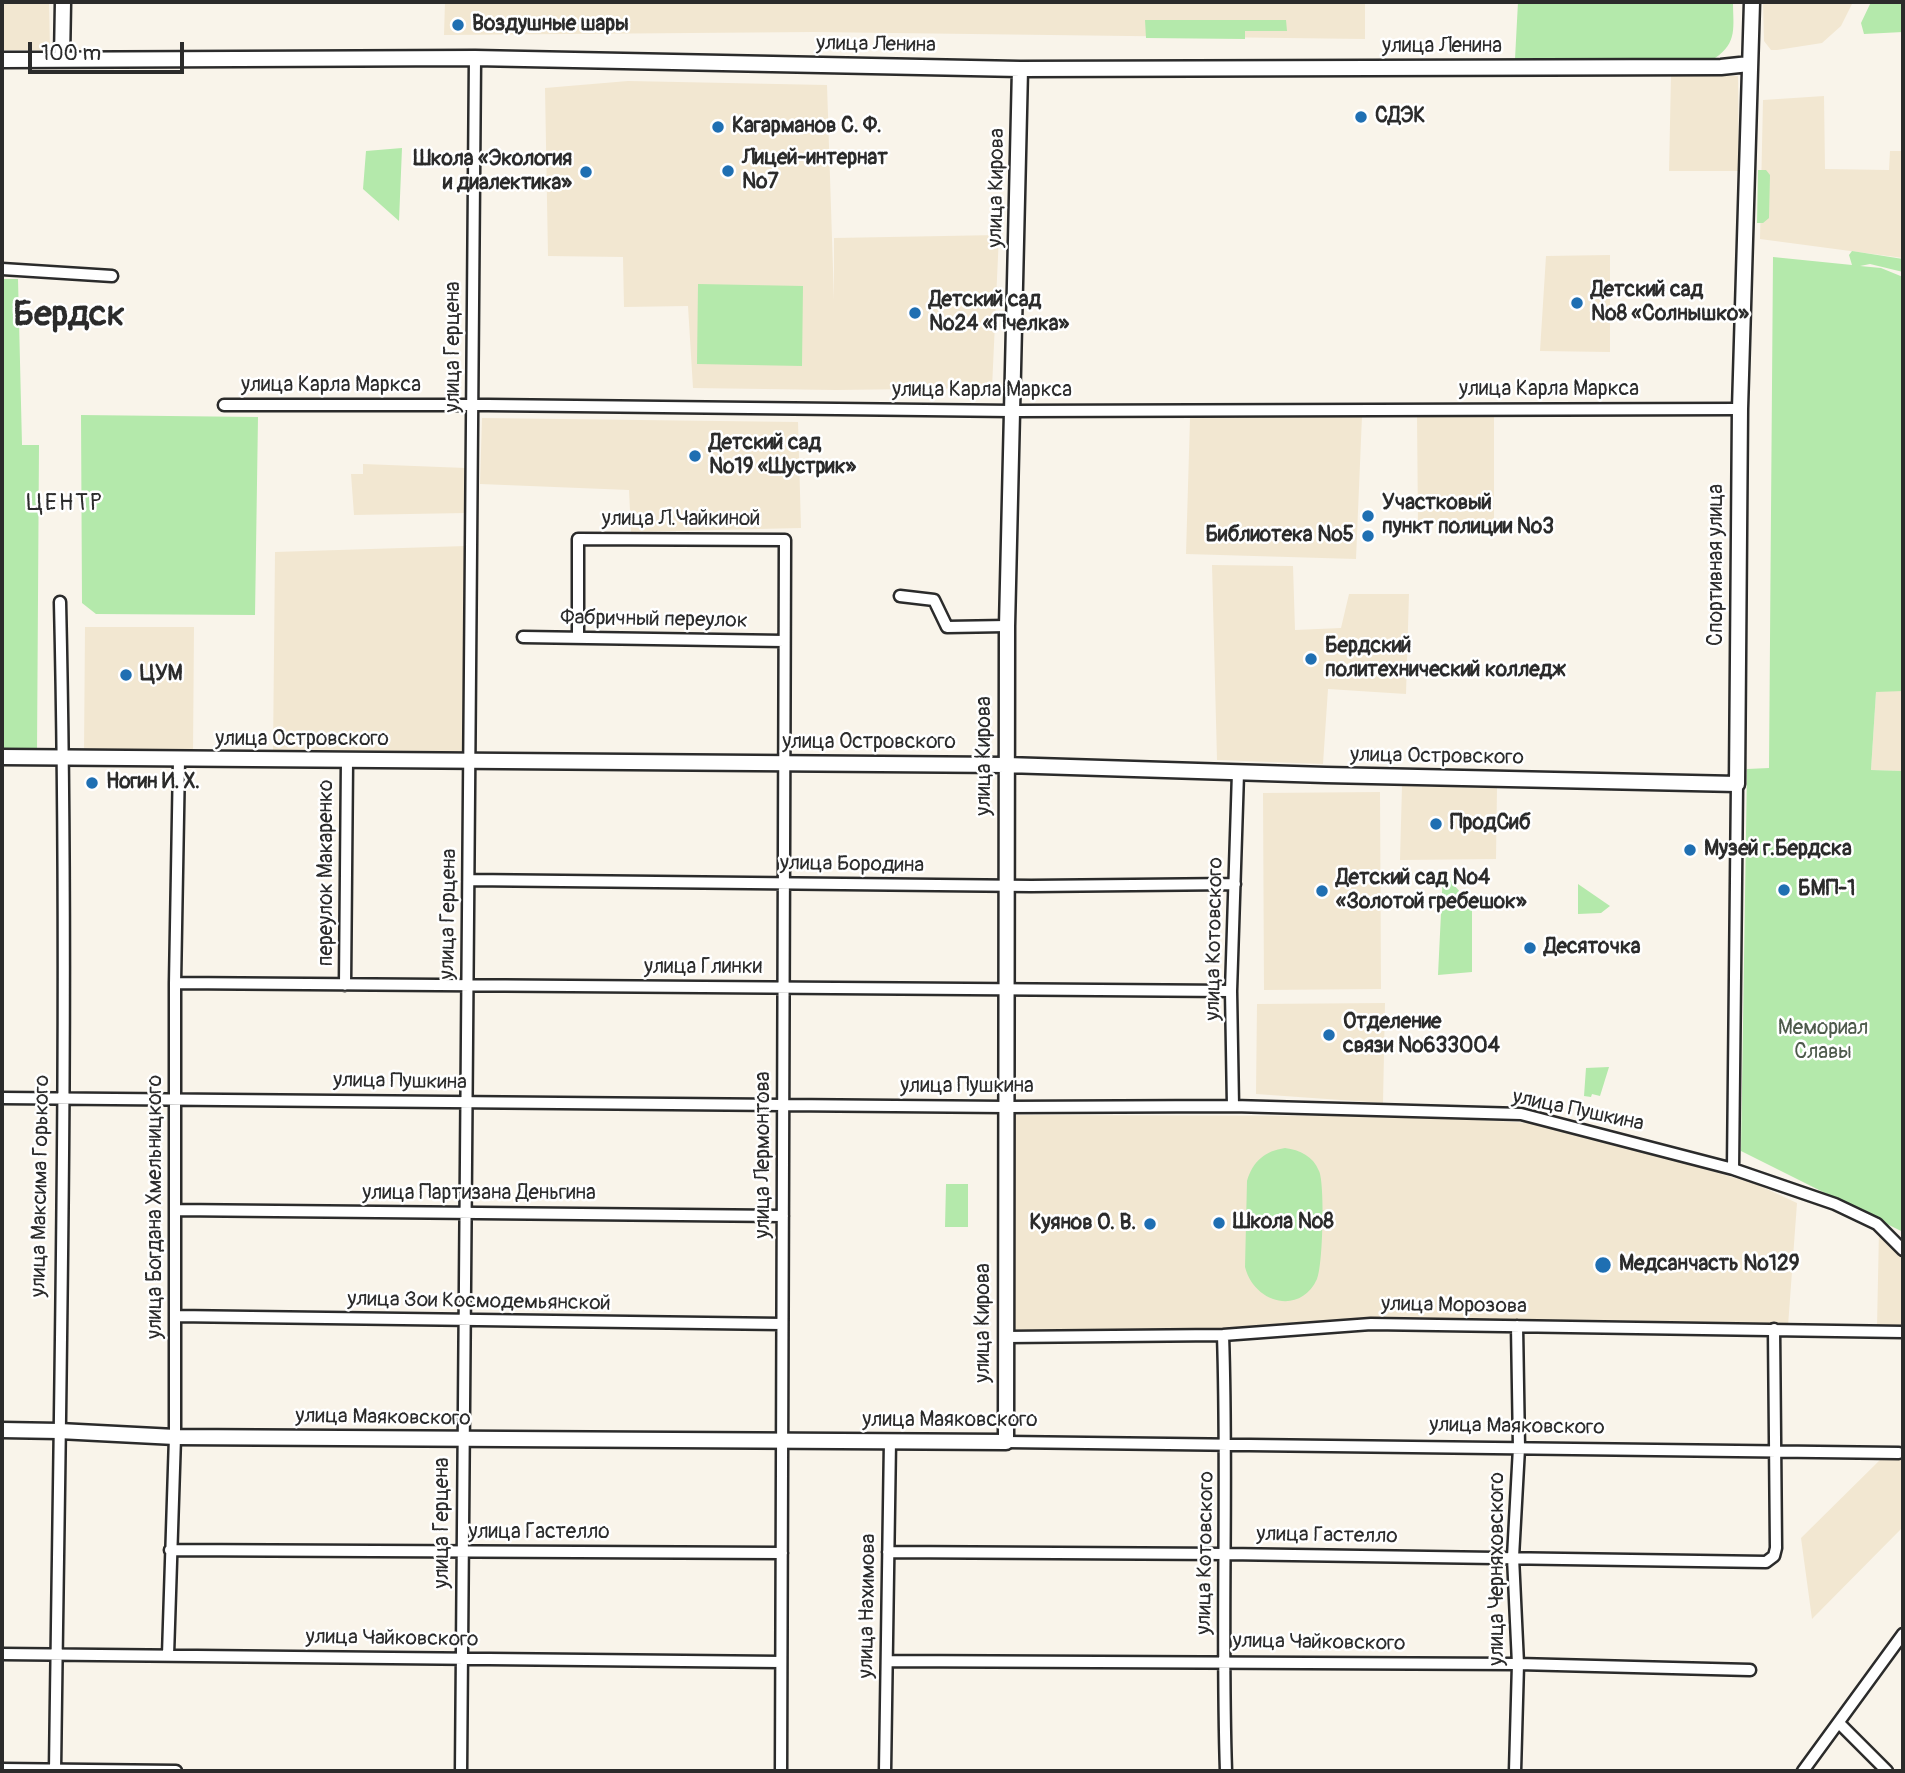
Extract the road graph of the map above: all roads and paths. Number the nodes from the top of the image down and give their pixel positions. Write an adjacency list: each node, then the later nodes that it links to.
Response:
1 (63, 2): 4 (street)
2 (1752, 2): 6 (street, Спортивная улица)
3 (475, 58): 4 (street, улица Ленина); 7 (street, улица Ленина); 11 (street, улица Герцена)
4 (62, 59): 5 (street, улица Ленина)
5 (2, 60)
6 (1749, 64): 7 (street, улица Ленина); 12 (street, Спортивная улица)
7 (1020, 69): 13 (street, улица Кирова)
8 (2, 270): 9 (street)
9 (112, 276)
10 (224, 405): 11 (street, улица Карла Маркса)
11 (473, 405): 13 (street, улица Карла Маркса); 25 (street, улица Герцена)
12 (1740, 409): 13 (street, улица Карла Маркса); 29 (street, Спортивная улица)
13 (1013, 411): 17 (street, улица Кирова)
14 (785, 540): 19 (street, улица Л.Чайкиной); 20 (street, улица Лермонтова)
15 (900, 596): 17 (street)
16 (60, 602): 22 (street, улица Максима Горького)
17 (1007, 626): 27 (street, улица Кирова)
18 (523, 637): 19 (street, Фабричный переулок)
19 (578, 638): 20 (street, Фабричный переулок)
20 (784, 641): 26 (street, улица Лермонтова)
21 (2, 757): 22 (street, улица Островского)
22 (64, 758): 23 (street, улица Островского); 41 (street, улица Максима Горького)
23 (178, 760): 24 (street, улица Островского); 34 (street, улица Богдана Хмельницкого)
24 (347, 761): 25 (street, улица Островского); 35 (street, переулок Макаренко)
25 (470, 761): 26 (street, улица Островского); 30 (street, улица Герцена)
26 (784, 764): 27 (street, улица Островского); 31 (street, улица Лермонтова)
27 (1006, 765): 28 (street, улица Островского); 33 (street, улица Кирова)
28 (1238, 773): 29 (street, улица Островского); 32 (street, улица Котовского)
29 (1737, 785): 47 (street, Спортивная улица)
30 (468, 880): 31 (street, улица Бородина); 36 (street, улица Герцена)
31 (784, 884): 33 (street, улица Бородина); 37 (street, улица Лермонтова)
32 (1235, 884): 33 (street, улица Бородина); 39 (street, улица Котовского)
33 (1006, 886): 38 (street, улица Кирова)
34 (175, 983): 35 (street, улица Глинки); 42 (street, улица Богдана Хмельницкого)
35 (345, 985): 36 (street, улица Глинки)
36 (467, 986): 37 (street, улица Глинки); 43 (street, улица Герцена)
37 (784, 988): 38 (street, улица Глинки); 44 (street, улица Лермонтова)
38 (1006, 989): 39 (street, улица Глинки); 46 (street, улица Кирова)
39 (1231, 991): 45 (street, улица Котовского)
40 (2, 1098): 41 (street, улица Пушкина)
41 (64, 1098): 42 (street, улица Пушкина); 61 (street, улица Максима Горького)
42 (176, 1098): 43 (street, улица Пушкина); 48 (street, улица Богдана Хмельницкого)
43 (466, 1102): 44 (street, улица Пушкина); 49 (street, улица Герцена)
44 (783, 1105): 46 (street, улица Пушкина); 50 (street, улица Лермонтова)
45 (1233, 1106): 46 (street, улица Пушкина); 47 (street, улица Пушкина)
46 (1006, 1107): 59 (street, улица Кирова)
47 (1733, 1169): 51 (street, улица Пушкина)
48 (175, 1210): 49 (street, улица Партизана Деньгина); 52 (street, улица Богдана Хмельницкого)
49 (466, 1213): 50 (street, улица Партизана Деньгина); 53 (street, улица Герцена)
50 (783, 1216): 54 (street, улица Лермонтова)
51 (1903, 1250)
52 (175, 1316): 53 (street, улица Зои Космодемьянской); 62 (street, улица Богдана Хмельницкого)
53 (464, 1321): 54 (street, улица Зои Космодемьянской); 63 (street, улица Герцена)
54 (782, 1324): 64 (street, улица Лермонтова)
55 (1517, 1326): 56 (street, улица Морозова); 58 (street, улица Морозова); 68 (street, улица Черняховского)
56 (1774, 1329): 57 (street, улица Морозова); 69 (street)
57 (1903, 1332)
58 (1223, 1335): 59 (street, улица Морозова); 67 (street, улица Котовского)
59 (1005, 1337): 66 (street, улица Кирова)
60 (2, 1430): 61 (street, улица Маяковского)
61 (59, 1431): 62 (street, улица Маяковского); 79 (street, улица Максима Горького)
62 (174, 1437): 63 (street, улица Маяковского); 71 (street, улица Богдана Хмельницкого)
63 (463, 1440): 64 (street, улица Маяковского); 72 (street, улица Герцена)
64 (782, 1441): 65 (street, улица Маяковского); 74 (street, улица Лермонтова)
65 (890, 1441): 66 (street, улица Маяковского); 73 (street, улица Нахимова)
66 (1006, 1442): 67 (street, улица Маяковского)
67 (1227, 1444): 68 (street, улица Маяковского); 75 (street, улица Котовского)
68 (1519, 1448): 69 (street, улица Маяковского); 76 (street, улица Черняховского)
69 (1775, 1451): 70 (street, улица Маяковского); 76 (street, улица Гастелло)
70 (1899, 1453)
71 (170, 1550): 72 (street, улица Гастелло); 80 (street, улица Богдана Хмельницкого)
72 (462, 1552): 74 (street, улица Гастелло); 81 (street, улица Герцена)
73 (888, 1552): 75 (street, улица Гастелло); 82 (street, улица Нахимова)
74 (782, 1553): 84 (street, улица Лермонтова)
75 (1226, 1554): 76 (street, улица Гастелло); 83 (street, улица Котовского)
76 (1513, 1557): 85 (street, улица Черняховского)
77 (1903, 1634): 87 (street)
78 (2, 1654): 79 (street, улица Чайковского)
79 (57, 1654): 80 (street, улица Чайковского); 89 (street, улица Максима Горького)
80 (168, 1655): 81 (street, улица Чайковского)
81 (461, 1660): 84 (street, улица Чайковского); 91 (street, улица Герцена)
82 (887, 1661): 83 (street, улица Чайковского); 93 (street, улица Нахимова)
83 (1223, 1661): 85 (street, улица Чайковского); 94 (street, улица Котовского)
84 (781, 1662): 92 (street, улица Лермонтова)
85 (1518, 1664): 86 (street, улица Чайковского); 95 (street, улица Черняховского)
86 (1750, 1670)
87 (1839, 1723): 96 (street); 97 (street)
88 (2, 1769): 89 (street)
89 (55, 1771): 90 (street)
90 (176, 1771)
91 (461, 1771)
92 (781, 1771)
93 (885, 1771)
94 (1226, 1771)
95 (1514, 1771)
96 (1803, 1771)
97 (1887, 1771)

